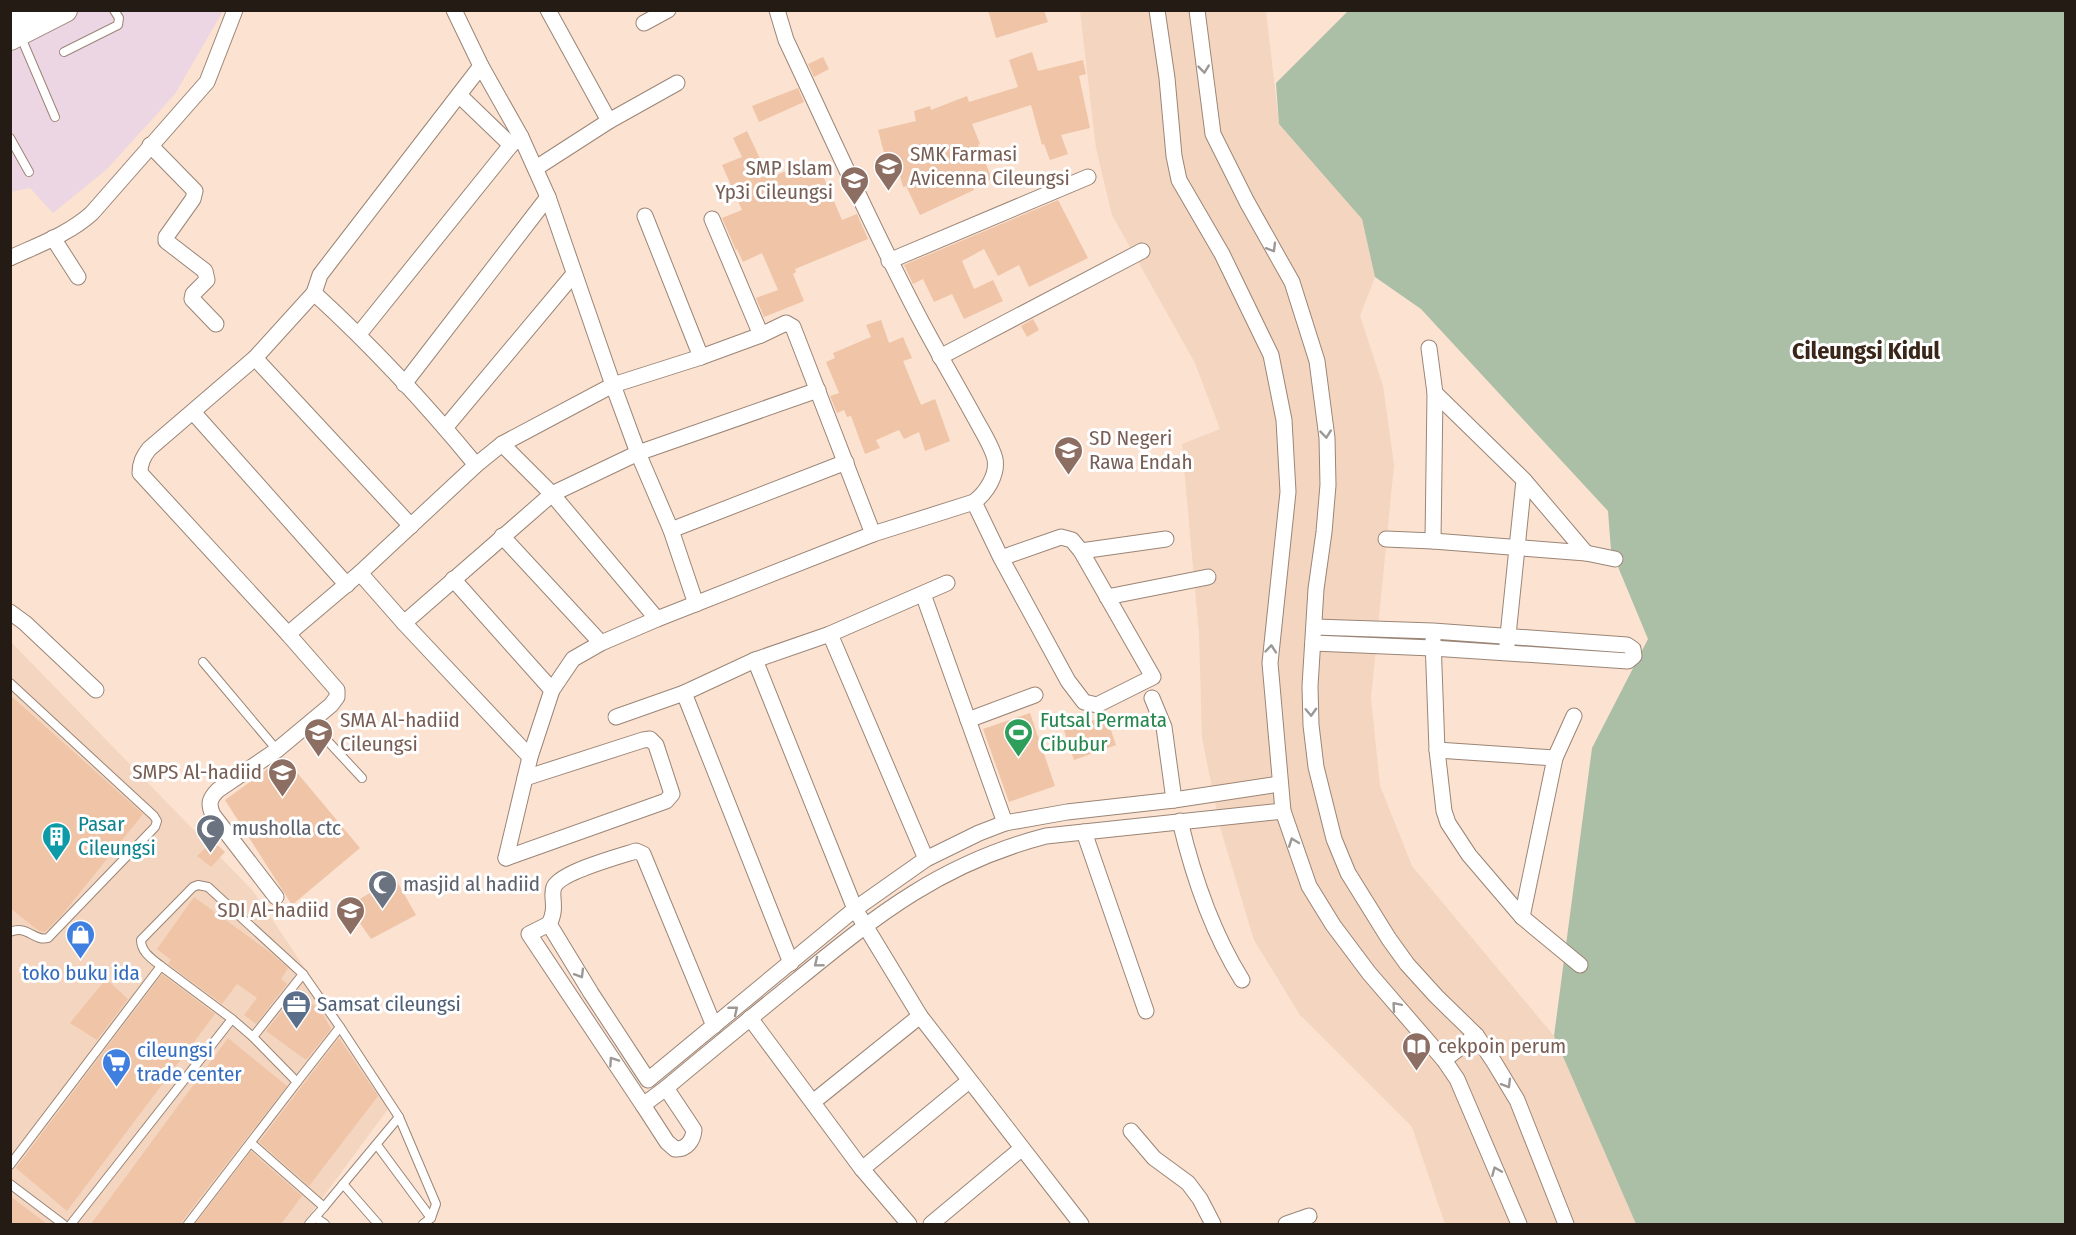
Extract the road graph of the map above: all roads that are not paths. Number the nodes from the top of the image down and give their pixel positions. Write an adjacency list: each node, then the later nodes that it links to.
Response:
1 (65, 10): 11 (main road)
2 (114, 10): 12 (lane)
3 (235, 10): 20 (street)
4 (454, 10): 13 (street)
5 (548, 10): 17 (street)
6 (668, 10): 10 (street)
7 (777, 10): 30 (street)
8 (1157, 10): 104 (street, one-way to 8)
9 (1197, 10): 77 (street, one-way to 77)
10 (644, 23)
11 (16, 25): 16 (lane)
12 (64, 52)
13 (482, 66): 15 (street); 19 (street)
14 (677, 83): 17 (street)
15 (459, 95): 19 (street); 33 (street)
16 (55, 117)
17 (609, 121): 21 (street)
18 (10, 138): 22 (lane)
19 (516, 141): 21 (street); 35 (street)
20 (150, 145): 27 (street); 34 (street)
21 (536, 168): 24 (street)
22 (29, 172)
23 (1088, 177): 30 (street)
24 (548, 197): 31 (street); 41 (street)
25 (645, 216): 38 (street)
26 (712, 219): 36 (street)
27 (53, 238): 29 (street); 32 (street)
28 (1142, 251): 39 (street)
29 (10, 258)
30 (889, 261): 39 (street)
31 (573, 275): 42 (street); 46 (street)
32 (78, 278)
33 (314, 293): 35 (street); 40 (street)
34 (216, 324)
35 (359, 334): 41 (street)
36 (761, 335): 38 (street); 43 (street)
37 (1429, 348): 44 (street)
38 (701, 357): 42 (street)
39 (940, 357): 53 (street)
40 (255, 358): 45 (street); 54 (street)
41 (404, 384): 46 (street)
42 (613, 385): 47 (street); 48 (street)
43 (818, 390): 48 (street); 49 (street)
44 (1435, 393): 51 (street); 60 (street)
45 (193, 412): 70 (street); 79 (street)
46 (445, 428): 50 (street)
47 (502, 444): 50 (street); 52 (street)
48 (638, 453): 52 (street); 55 (street)
49 (846, 462): 55 (street); 56 (street)
50 (476, 465): 54 (street)
51 (1524, 480): 61 (street); 63 (street)
52 (552, 494): 57 (street); 75 (street)
53 (974, 502): 56 (street); 64 (street)
54 (411, 526): 66 (street)
55 (671, 530): 73 (street)
56 (873, 534): 73 (street)
57 (502, 536): 68 (street); 82 (street)
58 (1166, 539): 62 (street)
59 (1386, 539): 60 (street)
60 (1433, 541): 61 (street)
61 (1516, 548): 63 (street); 81 (street)
62 (1081, 551): 64 (street); 72 (street)
63 (1586, 554): 65 (street)
64 (1001, 558): 72 (street)
65 (1615, 559)
66 (360, 573): 70 (street); 76 (street)
67 (1208, 577): 72 (street)
68 (453, 579): 76 (street); 90 (street)
69 (947, 583): 71 (street)
70 (347, 585): 79 (street)
71 (923, 594): 80 (street); 96 (street)
72 (1107, 597)
73 (696, 604): 75 (street)
74 (10, 612): 89 (street)
75 (657, 619): 82 (street)
76 (404, 623): 100 (street)
77 (1315, 627): 78 (street); 83 (street)
78 (1433, 631): 81 (street); 84 (street)
79 (288, 634): 97 (street)
80 (830, 634): 86 (street); 110 (street)
81 (1508, 636): 85 (street); 85 (street)
82 (601, 643): 90 (street)
83 (1313, 643): 84 (street); 128 (street, one-way to 128)
84 (1432, 648): 85 (street); 99 (street)
85 (1507, 654)
86 (755, 660): 91 (street); 113 (street)
87 (203, 662): 98 (lane)
88 (10, 683): 115 (lane)
89 (96, 690)
90 (552, 690): 100 (street)
91 (684, 693): 95 (street); 116 (street)
92 (1035, 695): 96 (street)
93 (1152, 698): 105 (street)
94 (1574, 716): 101 (street)
95 (616, 717)
96 (968, 720): 108 (street)
97 (311, 723): 98 (street); 102 (lane)
98 (277, 750): 111 (street)
99 (1437, 750): 101 (street); 112 (street)
100 (530, 757): 103 (street)
101 (1555, 758): 112 (street)
102 (362, 777)
103 (525, 778): 103 (street)
104 (1279, 784): 105 (street); 106 (street)
105 (1174, 800): 108 (street)
106 (1283, 811): 107 (street); 129 (street, one-way to 106)
107 (1180, 821): 109 (street); 120 (street)
108 (1005, 823): 110 (street)
109 (1084, 832): 113 (street); 121 (street)
110 (926, 859): 113 (street)
111 (276, 897)
112 (1522, 916): 117 (street)
113 (859, 917): 116 (street); 122 (street); 123 (street, one-way to 123)
114 (549, 924): 125 (street); 130 (street, one-way to 130); 133 (street, one-way to 114)
115 (10, 932)
116 (791, 963): 125 (street, one-way to 116)
117 (1580, 965)
118 (161, 966): 119 (lane); 124 (lane); 142 (lane)
119 (303, 974): 126 (lane); 127 (lane)
120 (1242, 980)
121 (1146, 1011)
122 (920, 1016): 131 (street); 135 (street)
123 (750, 1018): 134 (street); 135 (street)
124 (232, 1019): 127 (lane); 151 (lane)
125 (714, 1026): 130 (street)
126 (340, 1027): 132 (lane); 137 (lane)
127 (253, 1037): 132 (lane)
128 (1473, 1037): 129 (street); 163 (street, one-way to 163)
129 (1449, 1057): 162 (street, one-way to 129)
130 (648, 1080): 133 (street); 134 (street)
131 (969, 1081): 141 (street); 143 (street)
132 (297, 1082): 139 (lane)
133 (633, 1090): 136 (street)
134 (662, 1091): 136 (street); 136 (street)
135 (813, 1102): 143 (street)
136 (643, 1105)
137 (399, 1117): 140 (lane); 149 (lane)
138 (1131, 1131): 160 (street)
139 (251, 1143): 146 (lane); 152 (lane)
140 (377, 1145): 145 (lane); 149 (lane)
141 (1022, 1149): 158 (street); 159 (street)
142 (10, 1165)
143 (862, 1169): 157 (street)
144 (10, 1184): 150 (lane)
145 (343, 1184): 146 (lane); 155 (lane)
146 (324, 1207): 148 (lane)
147 (1309, 1216): 161 (street)
148 (315, 1217): 153 (lane); 154 (lane)
149 (431, 1218): 156 (lane)
150 (63, 1224)
151 (71, 1224)
152 (188, 1224)
153 (309, 1224)
154 (325, 1224)
155 (378, 1224)
156 (423, 1224)
157 (909, 1224)
158 (931, 1224)
159 (1081, 1224)
160 (1213, 1224)
161 (1286, 1224)
162 (1519, 1224)
163 (1566, 1224)

